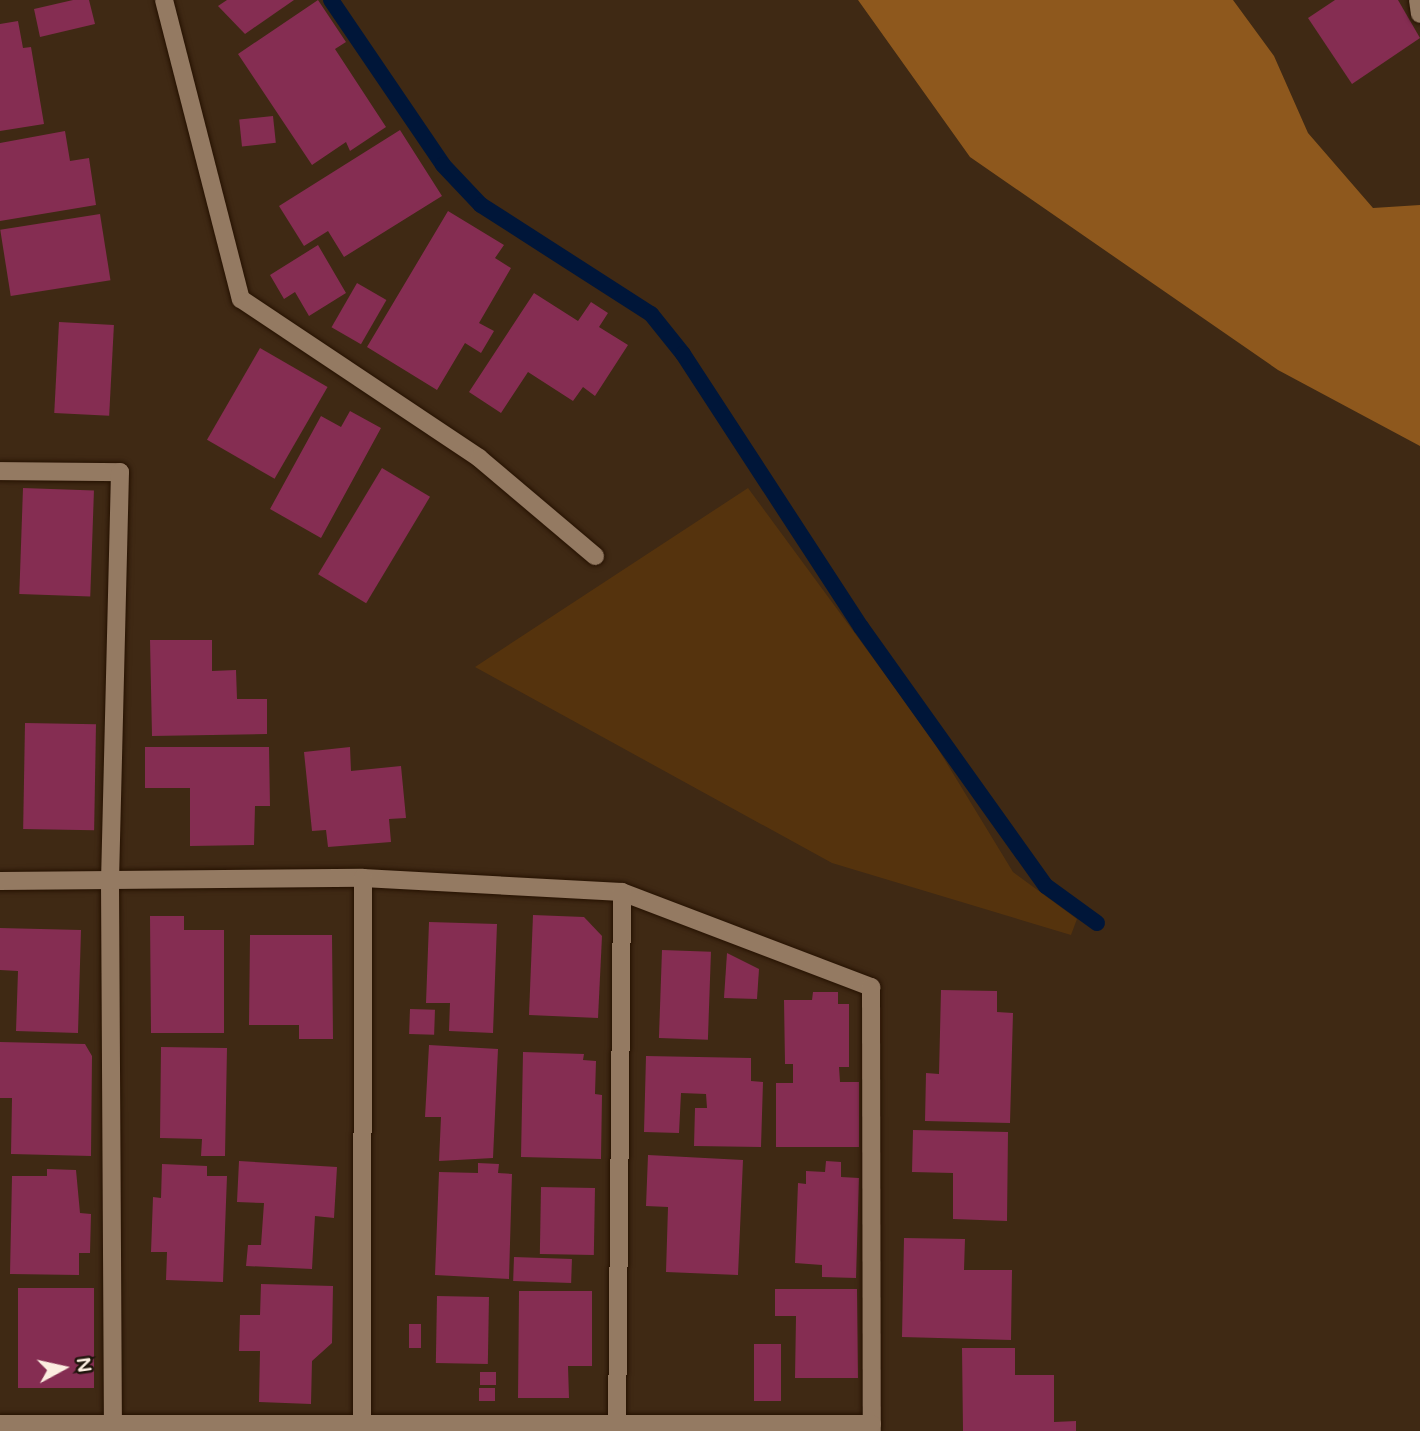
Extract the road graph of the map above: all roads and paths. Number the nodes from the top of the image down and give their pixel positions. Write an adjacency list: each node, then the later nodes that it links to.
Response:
1 (164, 0): 5 (street)
2 (1418, 0): 3 (street)
3 (1420, 14)
4 (0, 471): 8 (street)
5 (595, 556)
6 (363, 878): 8 (street); 9 (street); 11 (street)
7 (0, 881): 8 (street)
8 (110, 882): 13 (street)
9 (622, 892): 12 (street); 14 (street)
10 (0, 1424): 13 (street)
11 (362, 1426): 12 (street); 13 (street)
12 (617, 1427): 14 (street)
13 (113, 1428)
14 (872, 1428)

